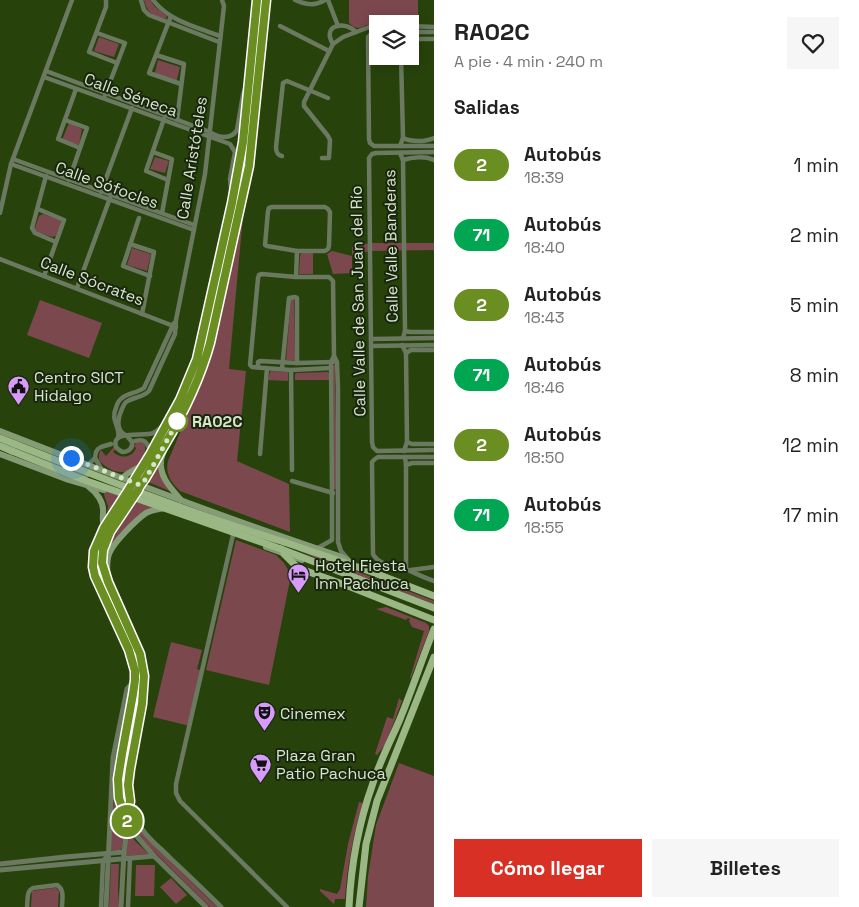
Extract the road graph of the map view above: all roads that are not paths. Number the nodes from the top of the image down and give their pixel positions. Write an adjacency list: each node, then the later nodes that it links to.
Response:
1 (72, 0): 31 (street)
2 (106, 0): 20 (street)
3 (141, 0): 11 (street)
4 (153, 0): 10 (street)
5 (222, 0): 21 (street, Calle Aristóteles)
6 (257, 0): 32 (street)
7 (266, 0): 114 (street)
8 (295, 0): 9 (street)
9 (327, 0): 13 (street)
10 (170, 16): 11 (street); 21 (street)
11 (168, 22): 25 (street); 28 (street)
12 (280, 26): 27 (street)
13 (338, 26): 17 (street); 26 (street)
14 (419, 26): 15 (street)
15 (434, 26)
16 (369, 27): 17 (street)
17 (356, 32): 26 (street)
18 (419, 32): 19 (street)
19 (434, 32)
20 (97, 33): 29 (street); 29 (street)
21 (220, 36): 25 (street, Calle Aristóteles)
22 (369, 36): 49 (street)
23 (434, 38): 24 (street)
24 (419, 39)
25 (220, 42): 45 (street, Calle Aristóteles)
26 (333, 44): 27 (street)
27 (329, 50): 36 (street)
28 (156, 55): 34 (street); 34 (street)
29 (117, 62): 37 (street)
30 (401, 65): 47 (street)
31 (46, 71): 33 (street); 37 (street, Calle Séneca)
32 (250, 74): 46 (street); 67 (street)
33 (44, 77): 35 (street, Calle Séneca); 61 (street)
34 (181, 84): 44 (street)
35 (76, 88): 39 (street, Calle Séneca); 43 (street)
36 (309, 90): 38 (street); 57 (street); 58 (street)
37 (106, 93): 39 (street); 40 (street, Calle Séneca)
38 (328, 98)
39 (104, 99): 41 (street, Calle Séneca)
40 (133, 103): 41 (street); 42 (street, Calle Séneca)
41 (131, 109): 42 (street, Calle Séneca); 65 (street)
42 (165, 118): 44 (street, Calle Séneca); 45 (street, Calle Séneca); 53 (street)
43 (65, 120): 52 (street); 52 (street)
44 (177, 120): 45 (street, Calle Séneca)
45 (210, 135): 46 (street); 72 (street, Calle Aristóteles)
46 (221, 138): 67 (street)
47 (403, 138): 48 (street); 49 (street)
48 (434, 138)
49 (400, 146): 50 (street)
50 (419, 146): 51 (street); 54 (street)
51 (434, 146)
52 (80, 148): 63 (street)
53 (153, 152): 64 (street); 64 (street)
54 (418, 152): 55 (street); 56 (street)
55 (434, 152)
56 (400, 153): 59 (street, Calle Valle Banderas); 88 (street, Calle Valle de San Juan del Río)
57 (282, 156)
58 (322, 158)
59 (402, 160): 60 (street); 83 (street, Calle Valle Banderas)
60 (434, 160)
61 (12, 162): 62 (street, Calle Sófocles); 63 (street, Calle Sófocles); 69 (street)
62 (46, 176): 65 (street, Calle Sófocles); 68 (street)
63 (69, 180): 65 (street, Calle Sófocles)
64 (168, 180): 70 (street)
65 (100, 194): 66 (street, Calle Sófocles)
66 (110, 197): 70 (street, Calle Sófocles); 72 (street, Calle Sófocles); 80 (street)
67 (232, 203): 106 (street)
68 (38, 209): 73 (street); 73 (street)
69 (0, 213)
70 (162, 213): 72 (street, Calle Sófocles)
71 (140, 218): 74 (street)
72 (194, 228): 82 (street, Calle Aristóteles)
73 (56, 242): 77 (street)
74 (130, 244): 78 (street); 78 (street)
75 (297, 251): 75 (street); 79 (street)
76 (0, 258): 77 (street, Calle Sócrates)
77 (44, 276): 80 (street, Calle Sócrates)
78 (150, 276): 81 (street)
79 (296, 277): 95 (street); 101 (street)
80 (77, 288): 81 (street, Calle Sócrates)
81 (142, 314): 82 (street, Calle Sócrates)
82 (174, 326): 108 (street, Calle Aristóteles); 109 (street, Calle Aristóteles)
83 (405, 331): 84 (street); 85 (street, Calle Valle Banderas)
84 (434, 332)
85 (403, 338): 86 (street); 88 (street)
86 (422, 338): 87 (street); 90 (street)
87 (434, 338)
88 (371, 339): 92 (street, Calle Valle de San Juan del Río)
89 (402, 345): 90 (street); 92 (street); 94 (street, Calle Valle Banderas)
90 (422, 345): 91 (street)
91 (434, 345)
92 (371, 346): 120 (street, Calle Valle de San Juan del Río)
93 (434, 350): 94 (street)
94 (406, 353): 112 (street, Calle Valle Banderas)
95 (334, 356): 97 (street); 100 (street)
96 (283, 362): 98 (street); 98 (street); 101 (street); 103 (street)
97 (337, 362): 100 (street); 139 (street)
98 (297, 363): 99 (street)
99 (310, 363): 100 (street); 104 (street)
100 (331, 365): 104 (street); 138 (street)
101 (258, 367): 102 (street)
102 (267, 368): 103 (street); 123 (street)
103 (282, 369): 105 (street)
104 (310, 369): 105 (street)
105 (291, 370): 133 (street)
106 (169, 421): 108 (street); 121 (street)
107 (0, 430): 130 (main road)
108 (126, 436): 109 (street); 111 (street)
109 (117, 439): 113 (street); 117 (street)
110 (0, 442): 116 (main road); 116 (main road); 137 (street)
111 (132, 442): 117 (street); 121 (street)
112 (407, 442): 115 (street); 120 (street, Calle Valle Banderas)
113 (111, 444): 117 (street); 127 (street)
114 (165, 444): 137 (street); 142 (main road)
115 (434, 444)
116 (14, 447): 150 (main road, bridge)
117 (118, 449)
118 (423, 450): 119 (street); 120 (street); 125 (street)
119 (434, 450)
120 (404, 451)
121 (151, 453): 129 (street)
122 (0, 454): 136 (main road)
123 (260, 454)
124 (405, 457): 125 (street); 131 (street); 156 (street)
125 (423, 457): 126 (street)
126 (434, 457)
127 (95, 458): 130 (street); 132 (street)
128 (434, 463): 131 (street)
129 (144, 464): 134 (main road); 137 (street)
130 (88, 465): 132 (main road)
131 (406, 465): 156 (street)
132 (102, 470): 134 (main road)
133 (292, 470)
134 (122, 478): 137 (main road)
135 (292, 481): 138 (street)
136 (86, 486): 140 (main road); 146 (main road)
137 (136, 486): 140 (street); 141 (street); 142 (main road)
138 (332, 493): 139 (street); 143 (street)
139 (339, 494): 144 (street)
140 (130, 496): 145 (main road); 146 (street); 158 (street)
141 (166, 499): 142 (main road); 145 (main road)
142 (179, 499): 151 (main road)
143 (332, 501): 144 (street); 148 (street)
144 (339, 502): 149 (street)
145 (168, 509): 147 (main road); 158 (main road)
146 (104, 528): 153 (street)
147 (233, 535): 150 (main road); 193 (street)
148 (332, 540): 149 (street); 151 (street)
149 (338, 542): 152 (street)
150 (283, 548): 155 (main road); 159 (main road); 162 (main road)
151 (316, 548): 152 (main road)
152 (352, 564): 155 (main road)
153 (93, 567): 158 (main road); 165 (street)
154 (434, 567): 156 (street)
155 (361, 568): 160 (main road)
156 (407, 570): 157 (street)
157 (434, 581)
158 (108, 582): 168 (street)
159 (386, 590): 161 (main road); 162 (main road)
160 (434, 596)
161 (434, 608)
162 (434, 618)
163 (434, 629): 177 (main road)
164 (434, 657): 179 (main road)
165 (135, 680): 166 (street); 167 (street)
166 (134, 689): 167 (street); 168 (street); 170 (street)
167 (126, 692): 169 (street)
168 (144, 694): 173 (street)
169 (114, 752): 170 (street); 172 (street)
170 (119, 767): 171 (street)
171 (118, 779): 172 (street); 174 (street)
172 (112, 780): 176 (street)
173 (130, 801): 174 (street); 192 (street)
174 (127, 821): 175 (street); 178 (street)
175 (124, 852): 176 (street); 181 (street)
176 (109, 853): 182 (street); 183 (street)
177 (355, 854): 179 (main road); 194 (main road)
178 (154, 856): 180 (street); 191 (street)
179 (364, 856): 195 (main road)
180 (130, 858): 181 (street); 190 (street)
181 (123, 859): 182 (street); 189 (street)
182 (106, 860): 184 (street); 187 (street); 188 (street)
183 (0, 864)
184 (0, 870)
185 (27, 907): 186 (street)
186 (62, 907)
187 (101, 907)
188 (106, 907)
189 (121, 907)
190 (128, 907)
191 (206, 907)
192 (220, 907)
193 (287, 907)
194 (349, 907)
195 (359, 907)

